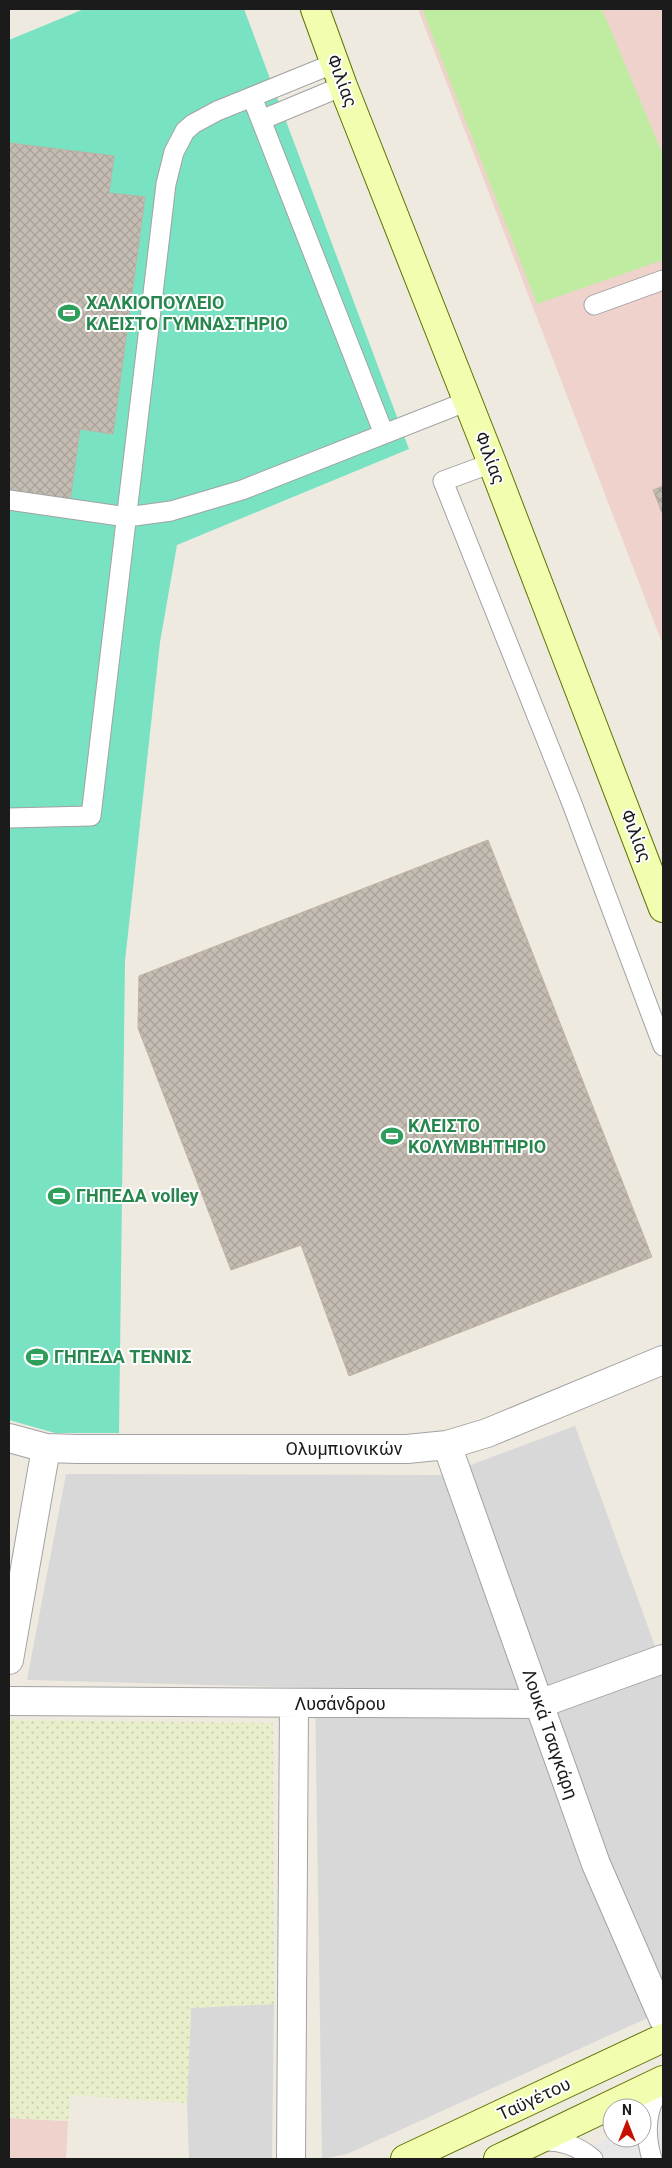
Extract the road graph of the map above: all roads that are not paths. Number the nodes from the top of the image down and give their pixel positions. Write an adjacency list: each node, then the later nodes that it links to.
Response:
1 (315, 9): 2 (street, Φιλίας)
2 (339, 75): 3 (lane); 4 (lane); 7 (street, Φιλίας)
3 (252, 97): 4 (lane); 11 (lane)
4 (261, 120): 8 (lane)
5 (663, 280): 6 (lane)
6 (594, 305)
7 (468, 401): 8 (lane); 9 (street, Φιλίας)
8 (384, 434): 11 (lane)
9 (492, 463): 13 (street, Φιλίας); 14 (lane)
10 (9, 500): 11 (lane)
11 (127, 517): 12 (lane)
12 (9, 818)
13 (663, 908)
14 (663, 1046)
15 (663, 1360): 17 (street, Ολυμπιονικών)
16 (9, 1438): 18 (street, Ολυμπιονικών)
17 (447, 1445): 18 (street, Ολυμπιονικών); 23 (street, Λουκά Τσαγκάρη)
18 (46, 1448): 20 (street)
19 (663, 1659): 23 (street, Λυσάνδρου)
20 (9, 1660)
21 (9, 1701): 22 (street, Λυσάνδρου)
22 (294, 1704): 23 (street, Λυσάνδρου); 29 (street)
23 (539, 1704): 24 (street, Λουκά Τσαγκάρη)
24 (663, 2018)
25 (663, 2038): 30 (street, Ταϋγέτου)
26 (663, 2080): 28 (street)
27 (663, 2088): 33 (lane)
28 (525, 2146): 31 (street); 32 (lane)
29 (291, 2159)
30 (405, 2159)
31 (498, 2159)
32 (593, 2159)
33 (652, 2159)

